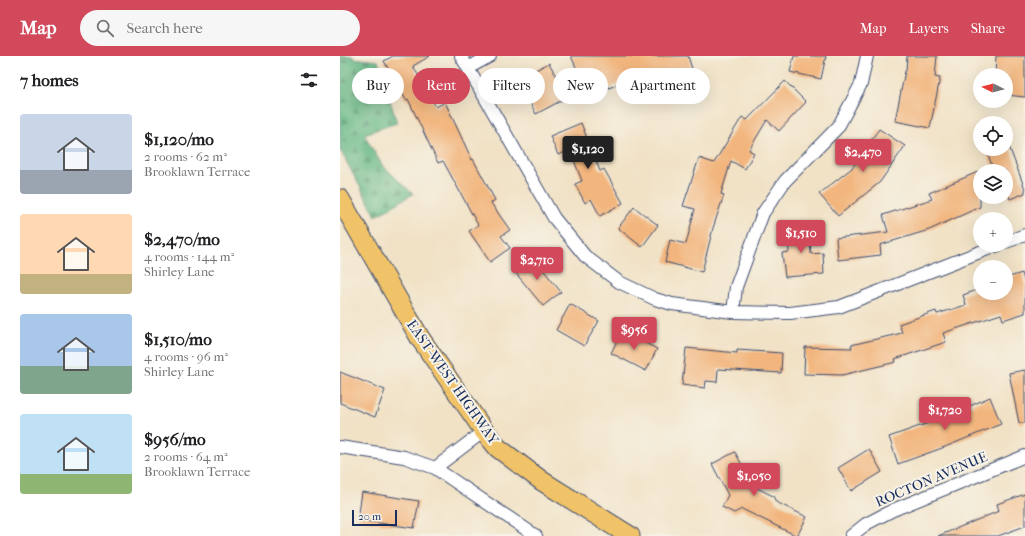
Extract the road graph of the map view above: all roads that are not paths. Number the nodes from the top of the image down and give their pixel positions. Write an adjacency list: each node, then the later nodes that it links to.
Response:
1 (461, 56): 4 (street)
2 (490, 56): 4 (street)
3 (867, 56): 10 (street)
4 (468, 68)
5 (470, 71): 10 (street)
6 (340, 199): 11 (main road, EAST-WEST HIGHWAY)
7 (1025, 235): 8 (street)
8 (1013, 239)
9 (980, 252): 10 (street)
10 (733, 312)
11 (484, 431): 14 (street); 16 (main road, EAST-WEST HIGHWAY)
12 (340, 447): 14 (street)
13 (1025, 456): 17 (street, ROCTON AVENUE)
14 (435, 468): 15 (street)
15 (536, 536)
16 (630, 536)
17 (851, 536)

